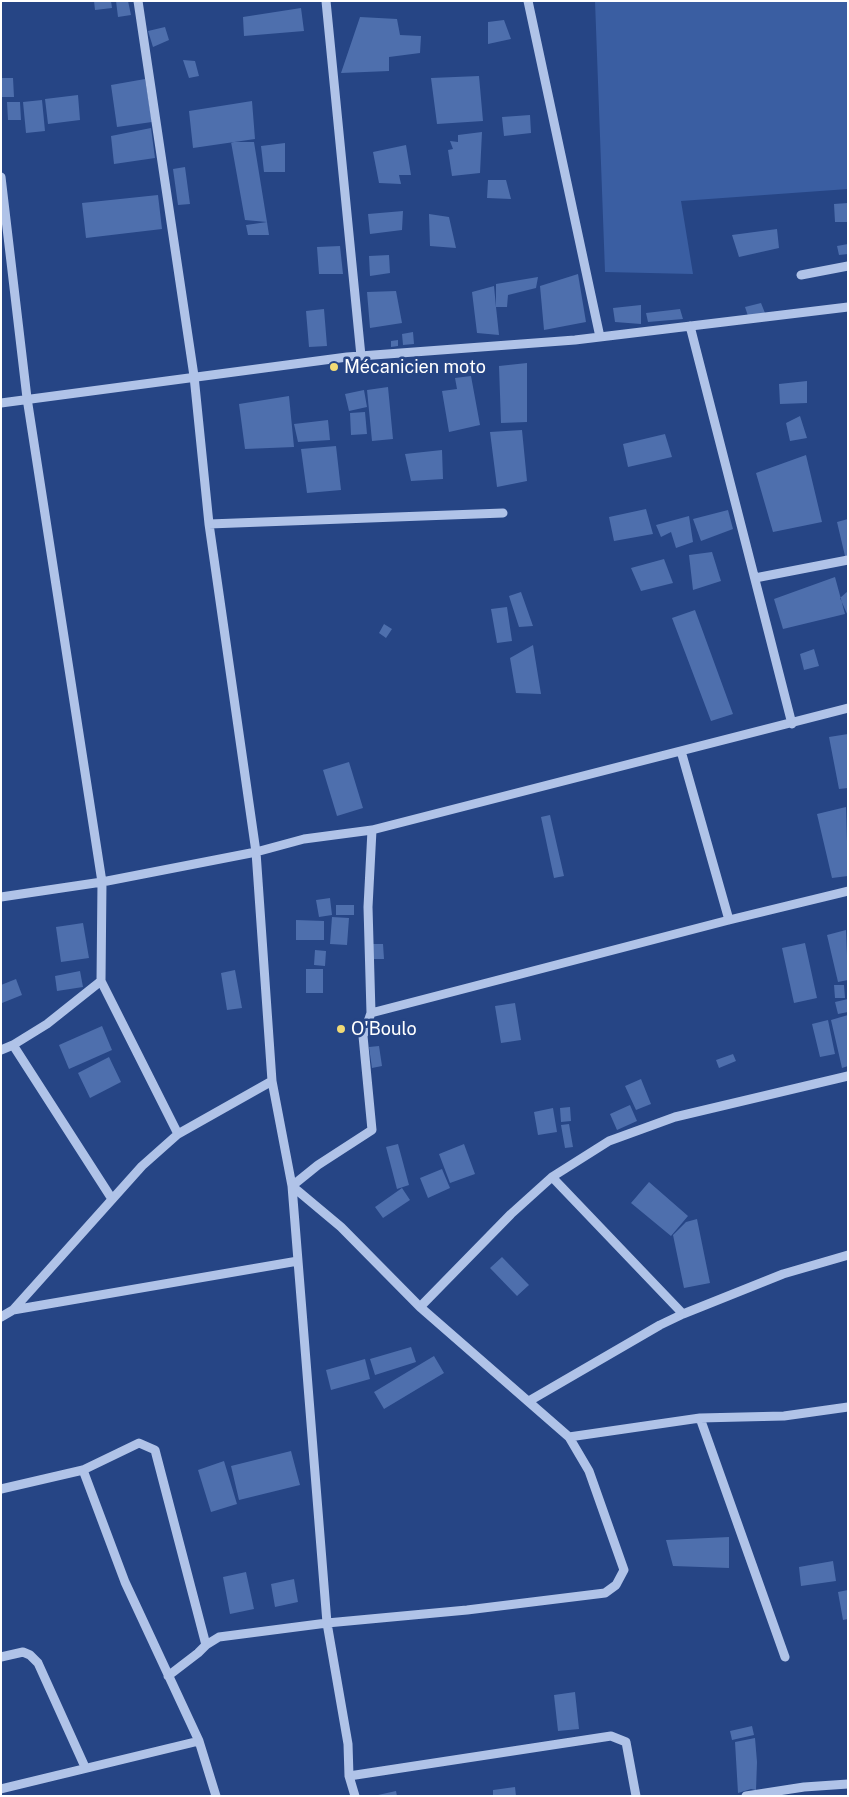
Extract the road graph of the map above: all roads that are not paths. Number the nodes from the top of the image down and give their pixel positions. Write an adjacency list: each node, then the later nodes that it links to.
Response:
1 (138, 1): 11 (street)
2 (326, 1): 10 (street)
3 (528, 1): 9 (street)
4 (1, 177): 12 (street)
5 (848, 266): 6 (street)
6 (801, 275)
7 (848, 307): 8 (street)
8 (690, 326): 9 (street); 17 (street)
9 (600, 337): 10 (street)
10 (361, 356): 11 (street)
11 (194, 376): 12 (street); 15 (street)
12 (27, 398): 13 (street); 23 (street)
13 (1, 403)
14 (503, 513): 15 (street)
15 (209, 524): 22 (street)
16 (848, 560): 17 (street)
17 (754, 578): 19 (street)
18 (848, 708): 19 (street)
19 (792, 724): 20 (street)
20 (681, 751): 21 (street); 26 (street)
21 (372, 830): 22 (street); 28 (street)
22 (256, 852): 23 (street); 32 (street)
23 (102, 882): 25 (street); 27 (street)
24 (848, 891): 26 (street)
25 (1, 897)
26 (729, 920): 28 (street)
27 (101, 981): 29 (street); 33 (street)
28 (370, 1012): 35 (street)
29 (13, 1045): 30 (street); 36 (street)
30 (1, 1050)
31 (848, 1076): 34 (street)
32 (272, 1081): 33 (street); 35 (street)
33 (178, 1134): 36 (street)
34 (552, 1177): 39 (street); 41 (street)
35 (292, 1186): 38 (street); 39 (street)
36 (112, 1199): 40 (street)
37 (848, 1255): 41 (street)
38 (298, 1261): 40 (street); 49 (street)
39 (420, 1306): 43 (street)
40 (14, 1310): 42 (street)
41 (684, 1314): 43 (street)
42 (1, 1317)
43 (529, 1401): 46 (street)
44 (848, 1407): 45 (street)
45 (700, 1418): 46 (street); 52 (street)
46 (569, 1437): 49 (street)
47 (83, 1470): 48 (street); 50 (street); 53 (street)
48 (1, 1490)
49 (327, 1622): 50 (street); 56 (street)
50 (206, 1645): 53 (street)
51 (1, 1657): 55 (street)
52 (785, 1657)
53 (168, 1676): 54 (street)
54 (199, 1741): 55 (street); 59 (street)
55 (86, 1767): 58 (street)
56 (349, 1776): 60 (street); 61 (street)
57 (848, 1784): 62 (street)
58 (1, 1789)
59 (216, 1796)
60 (355, 1796)
61 (636, 1796)
62 (746, 1796)

